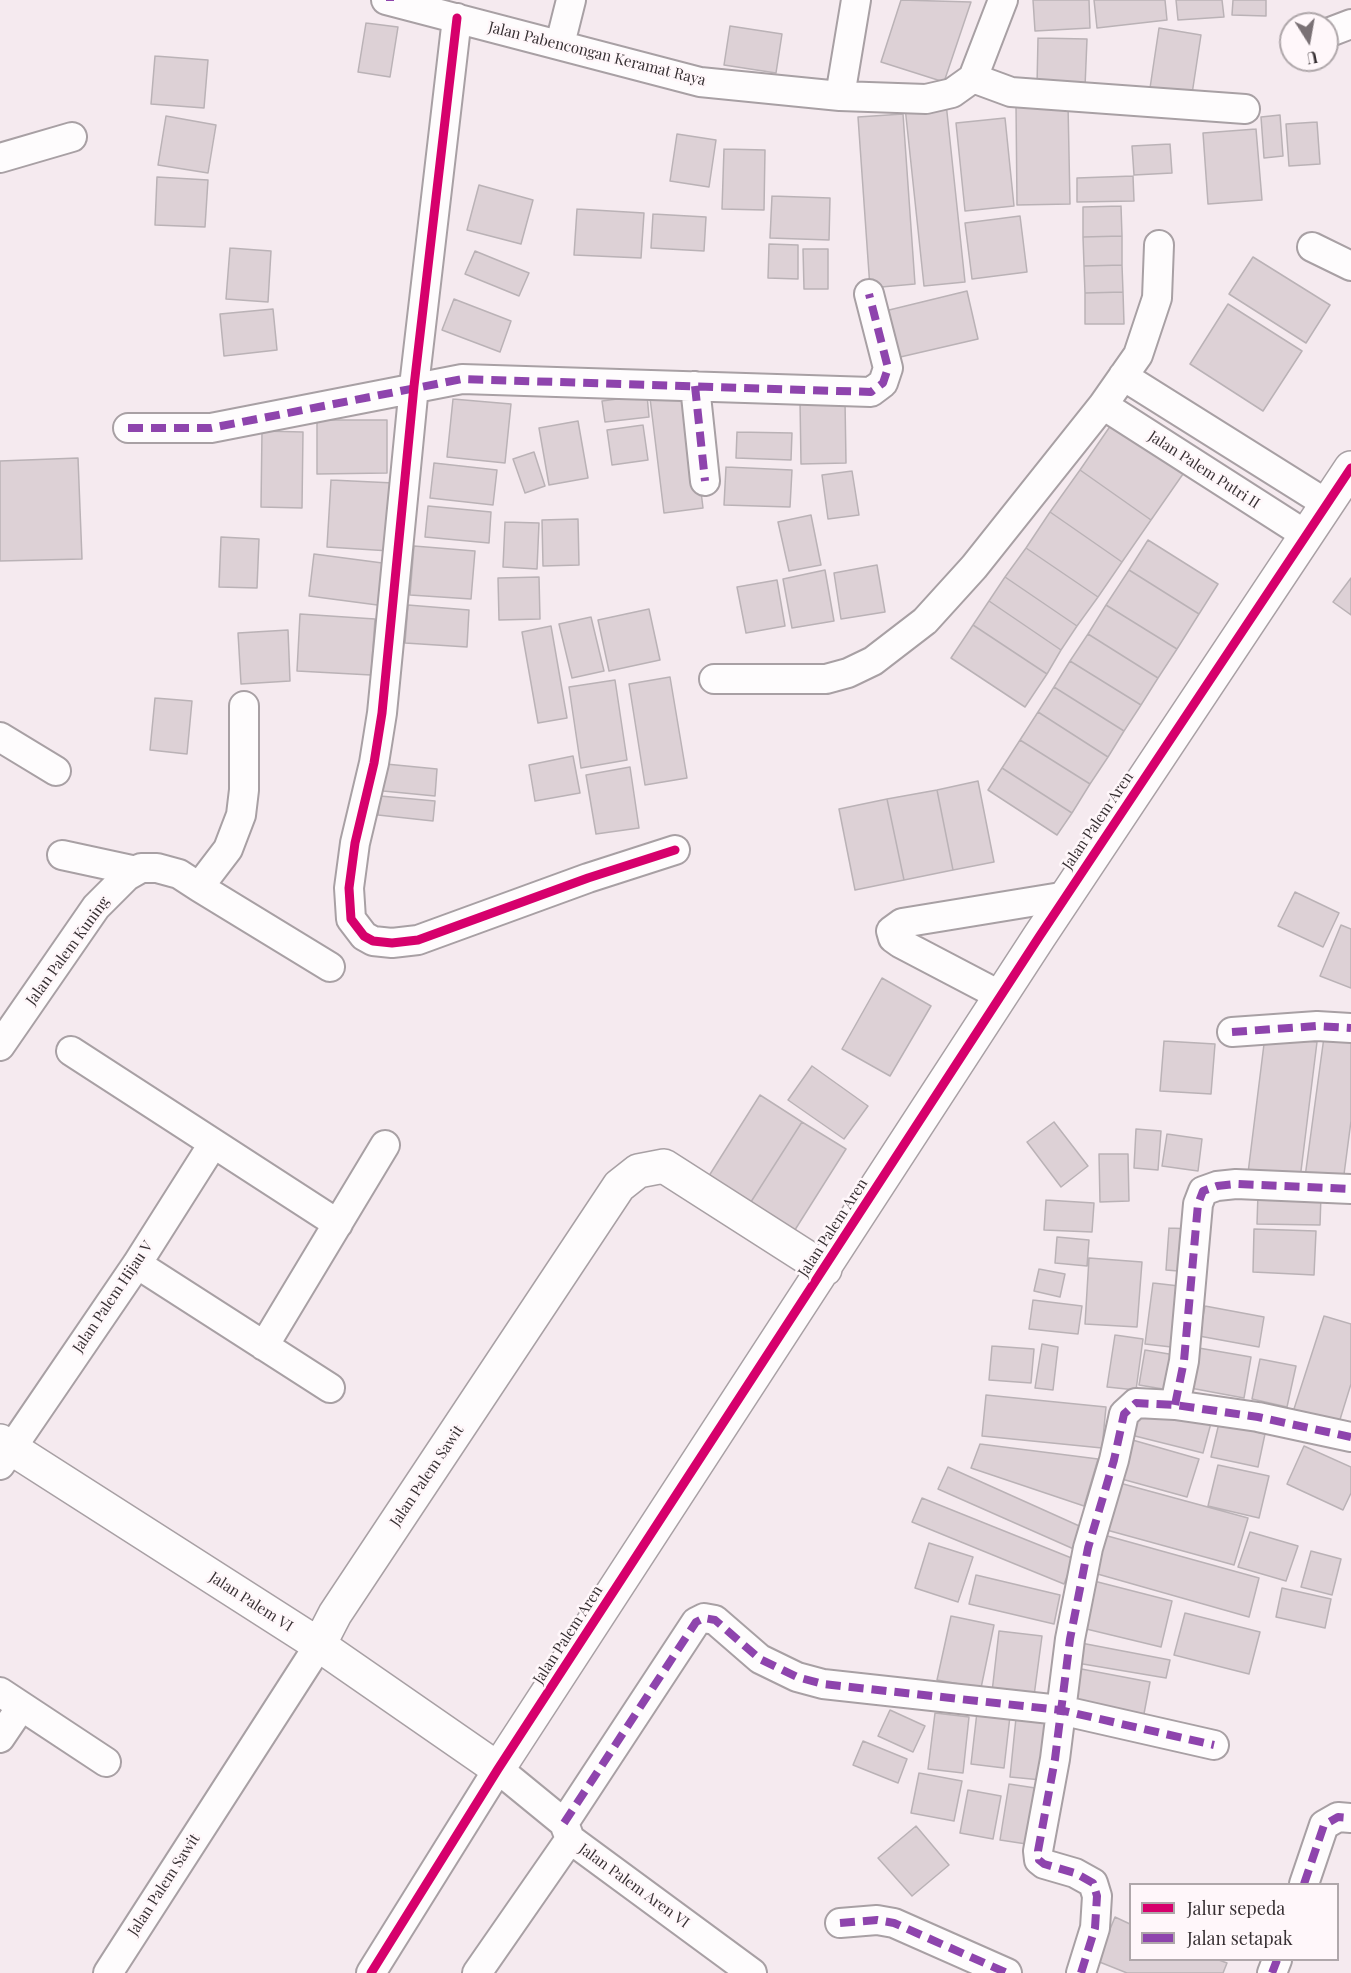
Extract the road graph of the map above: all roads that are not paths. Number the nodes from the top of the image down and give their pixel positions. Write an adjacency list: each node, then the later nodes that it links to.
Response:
1 (388, 0): 5 (street, Jalan Pabencongan Keramat Raya)
2 (571, 0): 6 (street)
3 (856, 0): 8 (street)
4 (1003, 0): 7 (street)
5 (457, 18): 6 (street, Jalan Pabencongan Keramat Raya); 17 (street)
6 (560, 44): 8 (street, Jalan Pabencongan Keramat Raya)
7 (973, 78): 8 (street, Jalan Pabencongan Keramat Raya); 9 (street)
8 (840, 96)
9 (1245, 109)
10 (72, 137): 11 (street)
11 (0, 158)
12 (1159, 245): 16 (street)
13 (1312, 247): 14 (street)
14 (1351, 266)
15 (868, 294): 18 (street)
16 (1124, 376): 19 (street); 22 (street)
17 (414, 386): 18 (street); 20 (street); 28 (street)
18 (695, 386): 21 (street)
19 (1103, 405): 23 (street, Jalan Palem Putri II); 24 (street)
20 (128, 428)
21 (705, 481)
22 (1341, 491): 23 (street, Jalan Palem Aren)
23 (1306, 535): 32 (street, Jalan Palem Aren)
24 (714, 678)
25 (244, 706): 31 (street)
26 (0, 737): 27 (street)
27 (56, 771)
28 (675, 850)
29 (62, 855): 30 (street)
30 (136, 871): 31 (street); 37 (street, Jalan Palem Kuning)
31 (199, 887): 33 (street)
32 (1067, 896): 34 (street, Jalan Palem Aren); 34 (street)
33 (330, 967)
34 (1001, 996): 44 (street, Jalan Palem Aren)
35 (1351, 1028): 36 (street)
36 (1232, 1032)
37 (0, 1046)
38 (70, 1051): 39 (street)
39 (213, 1143): 42 (street); 43 (street, Jalan Palem Hijau V)
40 (385, 1145): 42 (street)
41 (1351, 1189): 47 (street)
42 (338, 1224): 45 (street)
43 (137, 1264): 45 (street); 49 (street, Jalan Palem Hijau V)
44 (825, 1269): 50 (street, Jalan Palem Sawit); 56 (street, Jalan Palem Aren)
45 (264, 1346): 46 (street)
46 (330, 1388)
47 (1175, 1405): 48 (street); 52 (street)
48 (1351, 1437)
49 (3, 1451): 50 (street, Jalan Palem VI)
50 (319, 1645): 56 (street, Jalan Palem VI); 61 (street, Jalan Palem Sawit)
51 (11, 1699): 53 (street); 55 (street)
52 (1060, 1710): 54 (street); 58 (street); 66 (street)
53 (0, 1738)
54 (1214, 1745)
55 (106, 1762)
56 (498, 1769): 58 (street, Jalan Palem Aren VI); 62 (street, Jalan Palem Aren)
57 (1351, 1818): 59 (street)
58 (567, 1831): 63 (street); 64 (street, Jalan Palem Aren VI)
59 (1304, 1883)
60 (840, 1923): 65 (street)
61 (108, 1973)
62 (371, 1973)
63 (477, 1973)
64 (752, 1973)
65 (1007, 1973)
66 (1082, 1973)

